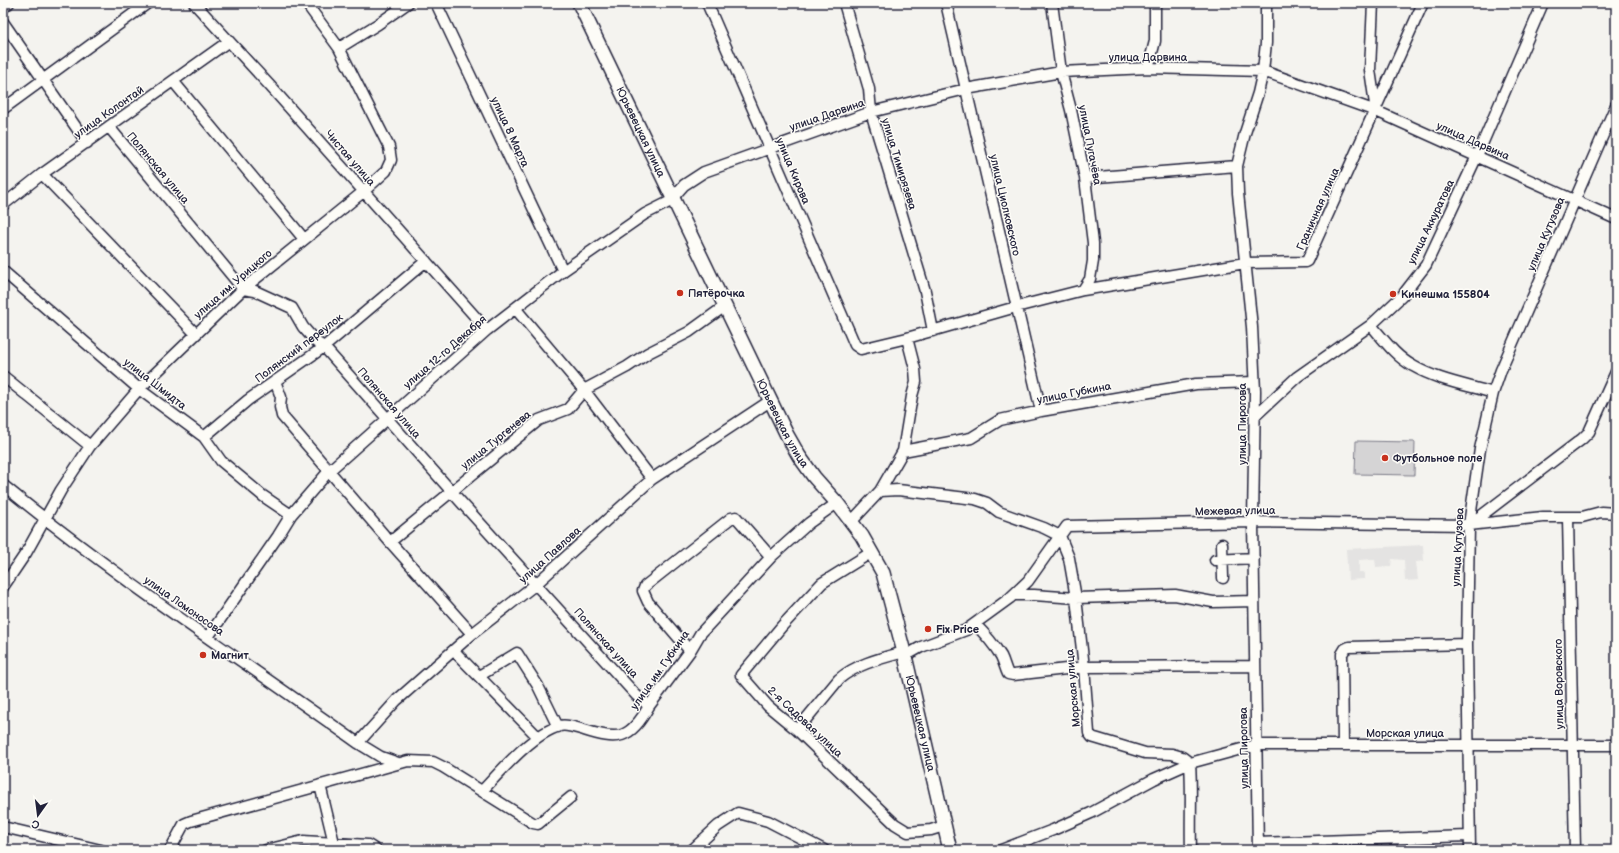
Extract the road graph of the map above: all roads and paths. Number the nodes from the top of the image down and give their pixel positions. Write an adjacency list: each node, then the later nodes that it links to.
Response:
1 (9, 3): 17 (street)
2 (148, 3): 24 (street)
3 (194, 3): 19 (street, Чистая улица)
4 (306, 3): 20 (street)
5 (408, 3): 20 (street)
6 (436, 3): 47 (street, улица 8 Марта)
7 (579, 3): 39 (main road, Юрьевецкая улица)
8 (706, 3): 33 (street, улица Кирова)
9 (844, 3): 30 (street, улица Тимирязева)
10 (946, 3): 26 (street, улица Циолковского)
11 (1052, 3): 23 (street, улица Пугачёва)
12 (1155, 3): 21 (street)
13 (1266, 3): 22 (street, улица Пирогова)
14 (1373, 3): 29 (street)
15 (1423, 3): 29 (street, Граничная улица)
16 (1543, 3): 34 (street, улица Аккуратова)
17 (3, 8)
18 (3, 22): 24 (street)
19 (229, 41): 25 (street, улица Колонтай); 38 (street, Чистая улица)
20 (339, 48): 38 (street, улица им. Урицкого)
21 (1148, 68): 22 (street, улица Дарвина); 23 (street, улица Дарвина)
22 (1264, 71): 29 (street, улица Дарвина); 35 (street, улица Пирогова)
23 (1061, 72): 26 (street, улица Дарвина); 37 (street, улица Пугачёва)
24 (42, 80): 28 (street); 32 (street)
25 (173, 82): 31 (street, улица Колонтай); 43 (street)
26 (966, 89): 30 (street, улица Дарвина); 51 (street, улица Циолковского)
27 (1616, 105): 40 (street, улица Кутузова)
28 (3, 109)
29 (1376, 110): 34 (street, улица Дарвина); 45 (street, Граничная улица)
30 (871, 112): 33 (street, улица Дарвина); 55 (street, улица Тимирязева)
31 (109, 127): 32 (street, улица Колонтай); 48 (street, Полянская улица)
32 (87, 143): 36 (street, улица Колонтай)
33 (770, 148): 39 (street, улица Дарвина); 57 (street, улица Кирова)
34 (1477, 156): 40 (street, улица Дарвина); 53 (street, улица Аккуратова)
35 (1237, 166): 37 (street); 45 (street, улица Пирогова)
36 (42, 174): 41 (street, улица Колонтай); 56 (street)
37 (1086, 178): 49 (street, улица Пугачёва)
38 (363, 192): 43 (street, улица им. Урицкого); 44 (street, Чистая улица)
39 (673, 197): 47 (street, улица 12-го Декабря); 50 (main road, Юрьевецкая улица)
40 (1574, 201): 42 (street, улица Дарвина); 65 (street, улица Кутузова)
41 (3, 205)
42 (1616, 219)
43 (304, 239): 48 (street, улица им. Урицкого)
44 (426, 261): 54 (street, Чистая улица); 58 (street, Полянский переулок)
45 (1244, 263): 49 (street, Граничная улица); 62 (street, улица Пирогова)
46 (3, 271): 63 (street, улица Шмидта)
47 (562, 272): 52 (street, улица 12-го Декабря)
48 (243, 289): 56 (street, улица им. Урицкого); 58 (street, Полянская улица)
49 (1083, 290): 51 (street)
50 (725, 306): 64 (street, улица Тургенева); 66 (main road, Юрьевецкая улица)
51 (1016, 307): 55 (street); 67 (street, улица Циолковского)
52 (515, 308): 54 (street, улица 12-го Декабря); 64 (street)
53 (1371, 325): 65 (street); 68 (street, улица Аккуратова)
54 (487, 330): 69 (street, улица 12-го Декабря)
55 (932, 331): 57 (street)
56 (196, 334): 63 (street, улица им. Урицкого)
57 (907, 338): 72 (street)
58 (324, 347): 61 (street, Полянский переулок); 69 (street, Полянская улица)
59 (1616, 372): 85 (street)
60 (3, 376): 71 (street)
61 (275, 381): 70 (street, Полянский переулок); 73 (street)
62 (1254, 382): 67 (street, улица Губкина); 68 (street, улица Пирогова)
63 (140, 389): 70 (street, улица Шмидта); 71 (street, улица им. Урицкого)
64 (584, 390): 74 (street); 76 (street, улица Тургенева)
65 (1493, 393): 85 (street, улица Кутузова)
66 (770, 401): 74 (street, улица Павлова); 78 (main road, Юрьевецкая улица)
67 (1040, 411): 72 (street, улица Губкина)
68 (1256, 416): 84 (street, улица Пирогова)
69 (388, 419): 73 (street, улица 12-го Декабря); 76 (street, Полянская улица)
70 (204, 437): 80 (street, улица Шмидта)
71 (90, 446): 82 (street, улица им. Урицкого)
72 (904, 451): 77 (street)
73 (329, 471): 80 (street, улица 12-го Декабря); 87 (street)
74 (652, 479): 94 (street, улица Павлова)
75 (3, 485): 82 (street, улица Ломоносова)
76 (451, 491): 87 (street, улица Тургенева); 94 (street, Полянская улица)
77 (880, 491): 83 (street); 86 (street)
78 (837, 503): 83 (main road, Юрьевецкая улица); 90 (street, улица им. Губкина)
79 (1616, 513): 81 (street, Межевая улица)
80 (291, 515): 101 (street, улица 12-го Декабря)
81 (1568, 518): 85 (street, Межевая улица); 118 (street, улица Воровского)
82 (45, 519): 95 (street, улица им. Урицкого); 101 (street, улица Ломоносова)
83 (852, 521): 89 (main road, Юрьевецкая улица)
84 (1253, 522): 85 (street, Межевая улица); 86 (street, Межевая улица); 91 (street, улица Пирогова)
85 (1469, 525): 102 (street, улица Кутузова)
86 (1060, 536): 96 (street, Межевая улица); 97 (street, Морская улица)
87 (390, 542): 100 (street)
88 (1222, 544): 92 (street)
89 (872, 552): 105 (main road, Юрьевецкая улица); 111 (street, 2-я Садовая улица)
90 (770, 557): 104 (street, улица им. Губкина); 104 (street)
91 (1254, 558): 92 (street); 98 (street, улица Пирогова)
92 (1219, 559): 93 (street)
93 (1223, 578)
94 (536, 584): 100 (street, улица Павлова); 109 (street, Полянская улица)
95 (3, 587)
96 (1014, 595): 97 (street); 99 (street, Межевая улица)
97 (1076, 598): 98 (street); 107 (street, Морская улица)
98 (1254, 601): 106 (street, улица Пирогова)
99 (975, 624): 105 (street, Межевая улица); 107 (street)
100 (472, 634): 103 (street, улица Павлова)
101 (208, 637): 113 (street, улица Ломоносова)
102 (1467, 644): 115 (street); 116 (street, улица Кутузова)
103 (454, 651): 108 (street); 113 (street, улица Павлова)
104 (690, 651): 109 (street, улица им. Губкина)
105 (904, 654): 111 (street, Межевая улица); 124 (main road, Юрьевецкая улица)
106 (1255, 666): 107 (street); 114 (street, улица Пирогова)
107 (1084, 667): 120 (street, Морская улица)
108 (479, 676): 110 (street); 112 (street)
109 (649, 706): 110 (street, улица им. Губкина)
110 (558, 727): 112 (street, улица им. Губкина)
111 (797, 730): 124 (street, 2-я Садовая улица)
112 (538, 737): 122 (street, улица им. Губкина)
113 (358, 742): 119 (street, улица Ломоносова)
114 (1256, 745): 115 (street, Морская улица); 120 (street, Морская улица); 128 (street, улица Пирогова)
115 (1343, 745): 116 (street, Морская улица)
116 (1467, 745): 118 (street, Морская улица); 126 (street, улица Кутузова)
117 (1616, 745): 118 (street, Морская улица)
118 (1573, 746): 139 (street, улица Воровского)
119 (398, 762): 121 (street); 122 (street)
120 (1190, 763): 136 (street); 137 (street)
121 (320, 785): 127 (street); 130 (street)
122 (482, 791): 123 (street)
123 (570, 797)
124 (944, 826): 135 (main road, Юрьевецкая улица)
125 (3, 827): 129 (street)
126 (1469, 836): 128 (street); 138 (street, улица Кутузова)
127 (332, 846): 131 (street); 132 (street)
128 (1258, 846)
129 (99, 850)
130 (170, 850)
131 (266, 850)
132 (376, 850)
133 (692, 850): 134 (street)
134 (824, 850)
135 (950, 850)
136 (1001, 850)
137 (1191, 850)
138 (1470, 850)
139 (1575, 850)

